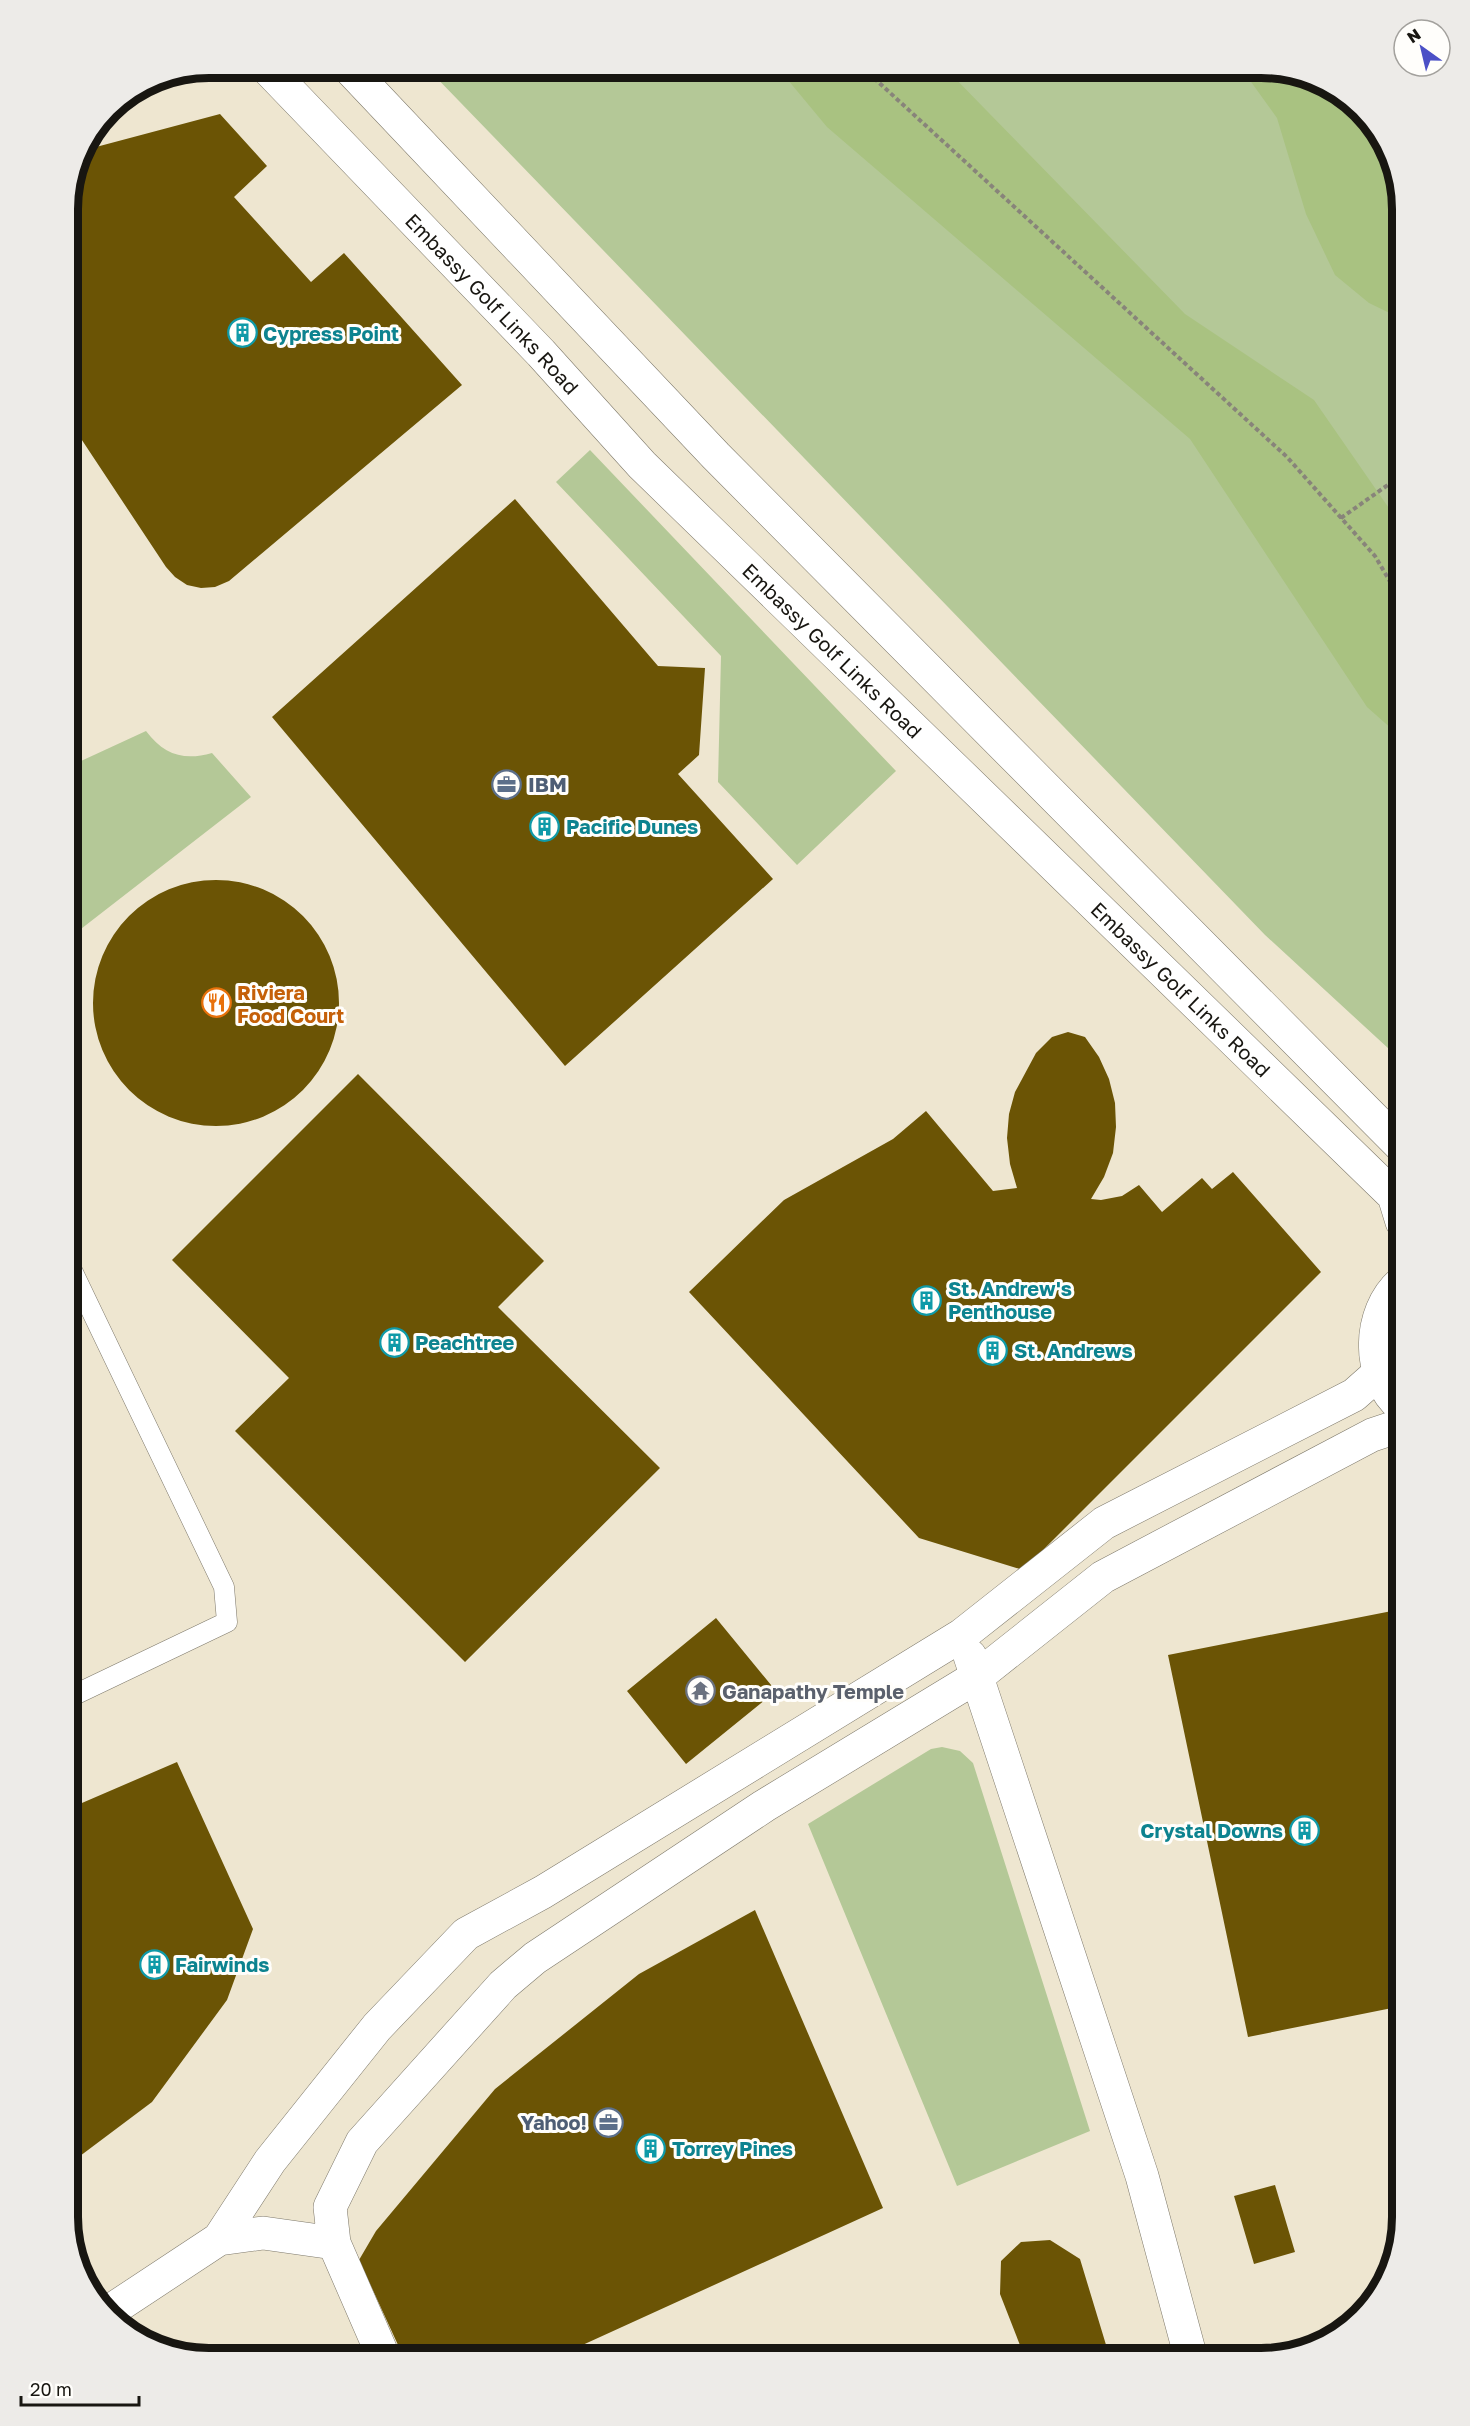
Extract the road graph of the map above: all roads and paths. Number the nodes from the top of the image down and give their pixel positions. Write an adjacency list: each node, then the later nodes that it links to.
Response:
1 (277, 78): 8 (street, Embassy Golf Links Road)
2 (358, 78): 7 (street)
3 (874, 78): 5 (path)
4 (1392, 482): 5 (path)
5 (1341, 518): 6 (path)
6 (1392, 585)
7 (1392, 1137)
8 (1392, 1194)
9 (78, 1283): 16 (lane)
10 (1392, 1293): 11 (street)
11 (1380, 1372): 12 (street); 14 (street)
12 (1392, 1395)
13 (1392, 1428): 15 (street)
14 (962, 1635): 15 (street); 17 (street)
15 (978, 1676): 18 (street); 21 (street)
16 (78, 1693)
17 (219, 2239): 18 (street); 19 (street)
18 (334, 2243): 20 (street)
19 (115, 2307)
20 (380, 2348)
21 (1188, 2348)

